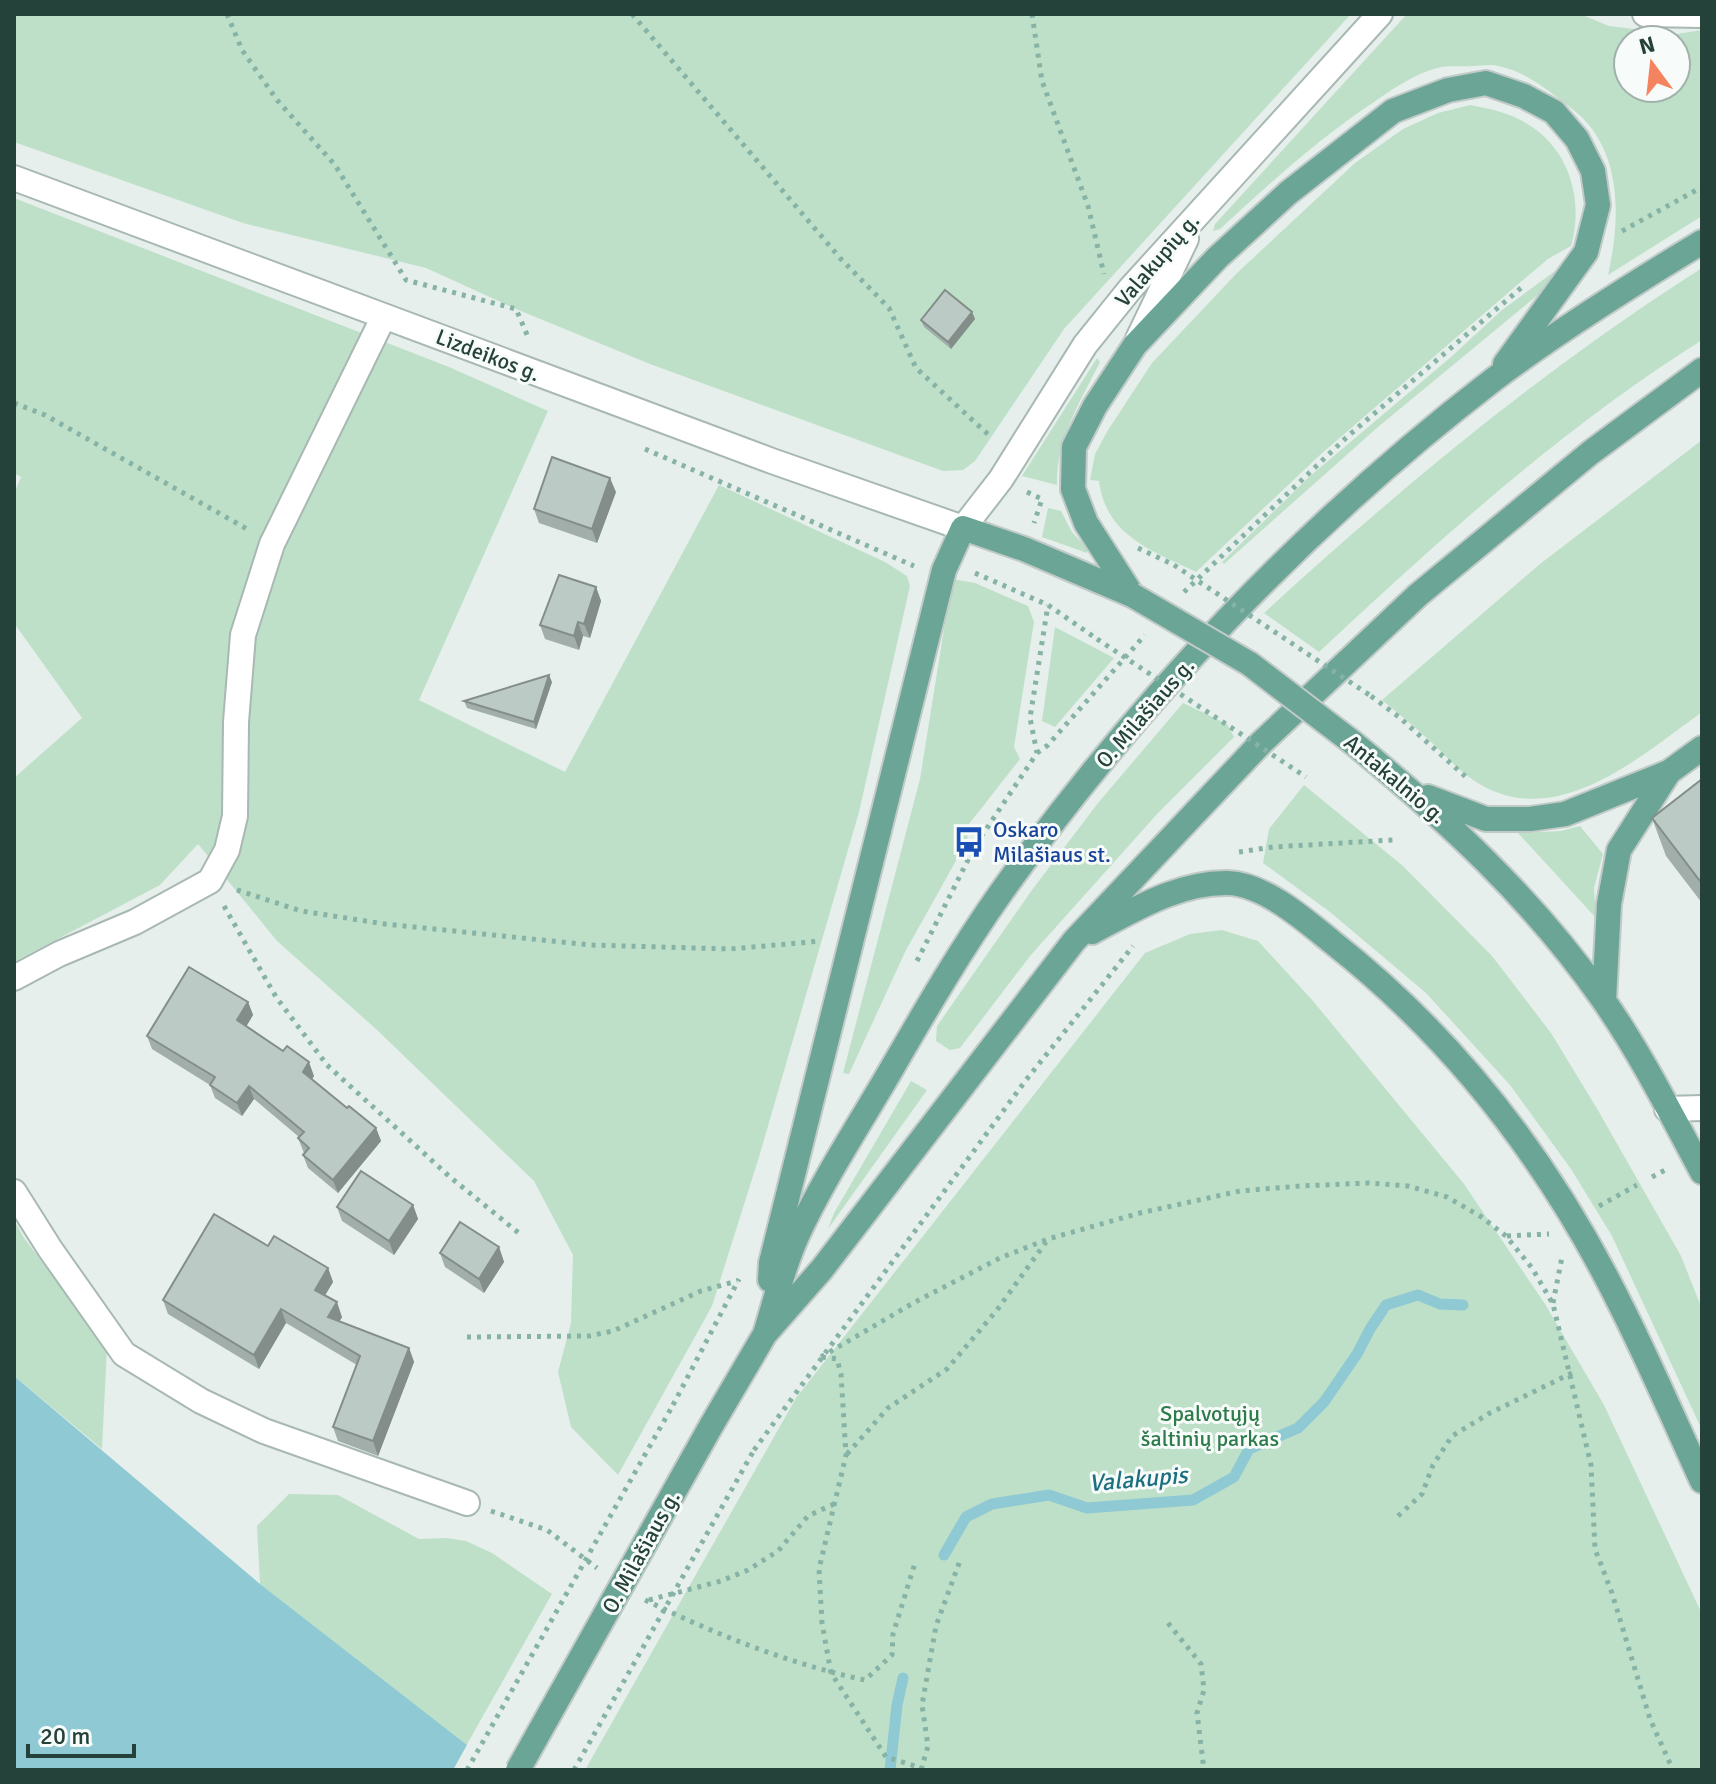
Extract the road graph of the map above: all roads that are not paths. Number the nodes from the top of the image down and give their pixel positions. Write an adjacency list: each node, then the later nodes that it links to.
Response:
1 (1380, 14): 5 (street, Valakupių g.)
2 (1645, 14): 3 (street)
3 (1702, 15)
4 (14, 178): 7 (street, Lizdeikos g.)
5 (1197, 215): 8 (street); 12 (street, Valakupių g.)
6 (1702, 242): 10 (main road, O. Milašiaus g.)
7 (384, 316): 12 (street, Lizdeikos g.); 18 (street)
8 (1135, 345): 10 (main road); 13 (main road)
9 (1702, 370): 11 (main road, O. Milašiaus g.)
10 (1495, 379): 24 (main road, O. Milašiaus g.)
11 (1690, 382): 17 (main road, O. Milašiaus g.)
12 (963, 528): 13 (main road, Antakalnio g.); 24 (main road)
13 (1132, 595): 16 (main road, Antakalnio g., bridge)
14 (1702, 748): 15 (main road)
15 (1669, 772): 16 (main road); 19 (main road)
16 (1414, 792): 19 (main road, Antakalnio g.)
17 (1074, 941): 24 (main road, O. Milašiaus g.); 25 (main road)
18 (14, 978)
19 (1604, 1000): 21 (main road, Antakalnio g.)
20 (1702, 1108): 21 (street)
21 (1667, 1109): 22 (main road, Antakalnio g.)
22 (1702, 1172)
23 (14, 1192): 26 (street)
24 (765, 1334): 27 (main road, O. Milašiaus g., bridge)
25 (1702, 1481)
26 (467, 1503)
27 (518, 1770)

